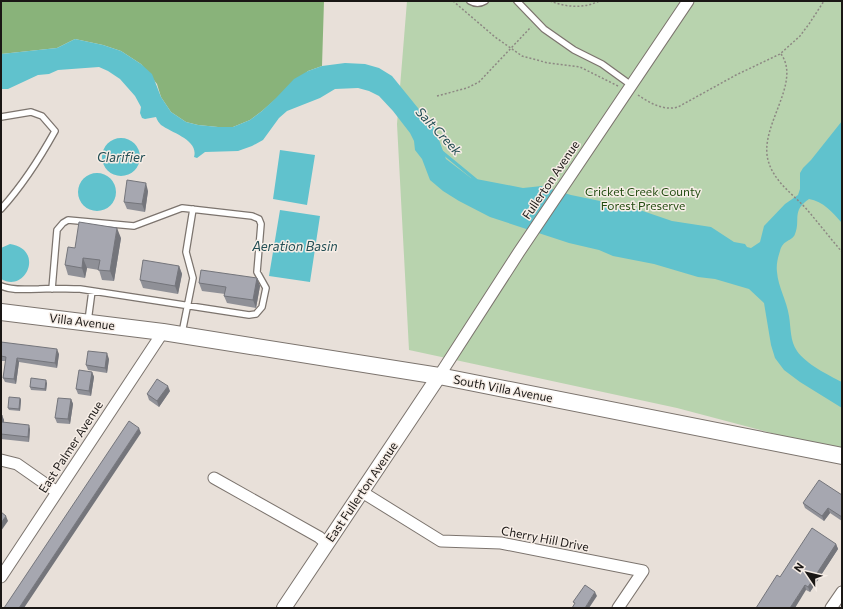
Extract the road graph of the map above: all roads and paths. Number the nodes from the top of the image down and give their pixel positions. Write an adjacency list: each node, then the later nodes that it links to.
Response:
1 (470, 1): 2 (lane)
2 (486, 1)
3 (517, 1): 7 (lane)
4 (550, 1): 5 (path)
5 (599, 1)
6 (688, 1): 9 (street, Fullerton Avenue)
7 (536, 22): 9 (lane); 10 (path)
8 (780, 54): 14 (path)
9 (631, 85): 23 (street, Fullerton Avenue)
10 (437, 96)
11 (1, 117): 12 (lane)
12 (1, 209)
13 (193, 210): 16 (lane); 18 (lane); 18 (lane)
14 (842, 252)
15 (1, 286): 16 (lane)
16 (52, 289): 17 (lane)
17 (92, 291): 18 (lane); 20 (lane)
18 (188, 306): 22 (lane)
19 (1, 312): 20 (main road, Villa Avenue)
20 (88, 323): 21 (main road, Villa Avenue)
21 (163, 332): 22 (main road, South Villa Avenue); 27 (street, East Palmer Avenue)
22 (182, 335): 23 (main road, South Villa Avenue)
23 (439, 376): 24 (main road, South Villa Avenue); 28 (street, East Fullerton Avenue)
24 (842, 456)
25 (1, 460): 27 (street)
26 (214, 478): 29 (street)
27 (58, 492): 30 (street, East Palmer Avenue)
28 (362, 492): 29 (street, East Fullerton Avenue); 33 (street, Cherry Hill Drive)
29 (327, 544): 32 (street, East Fullerton Avenue)
30 (1, 577)
31 (842, 592): 34 (street)
32 (284, 608)
33 (618, 608)
34 (832, 608)

